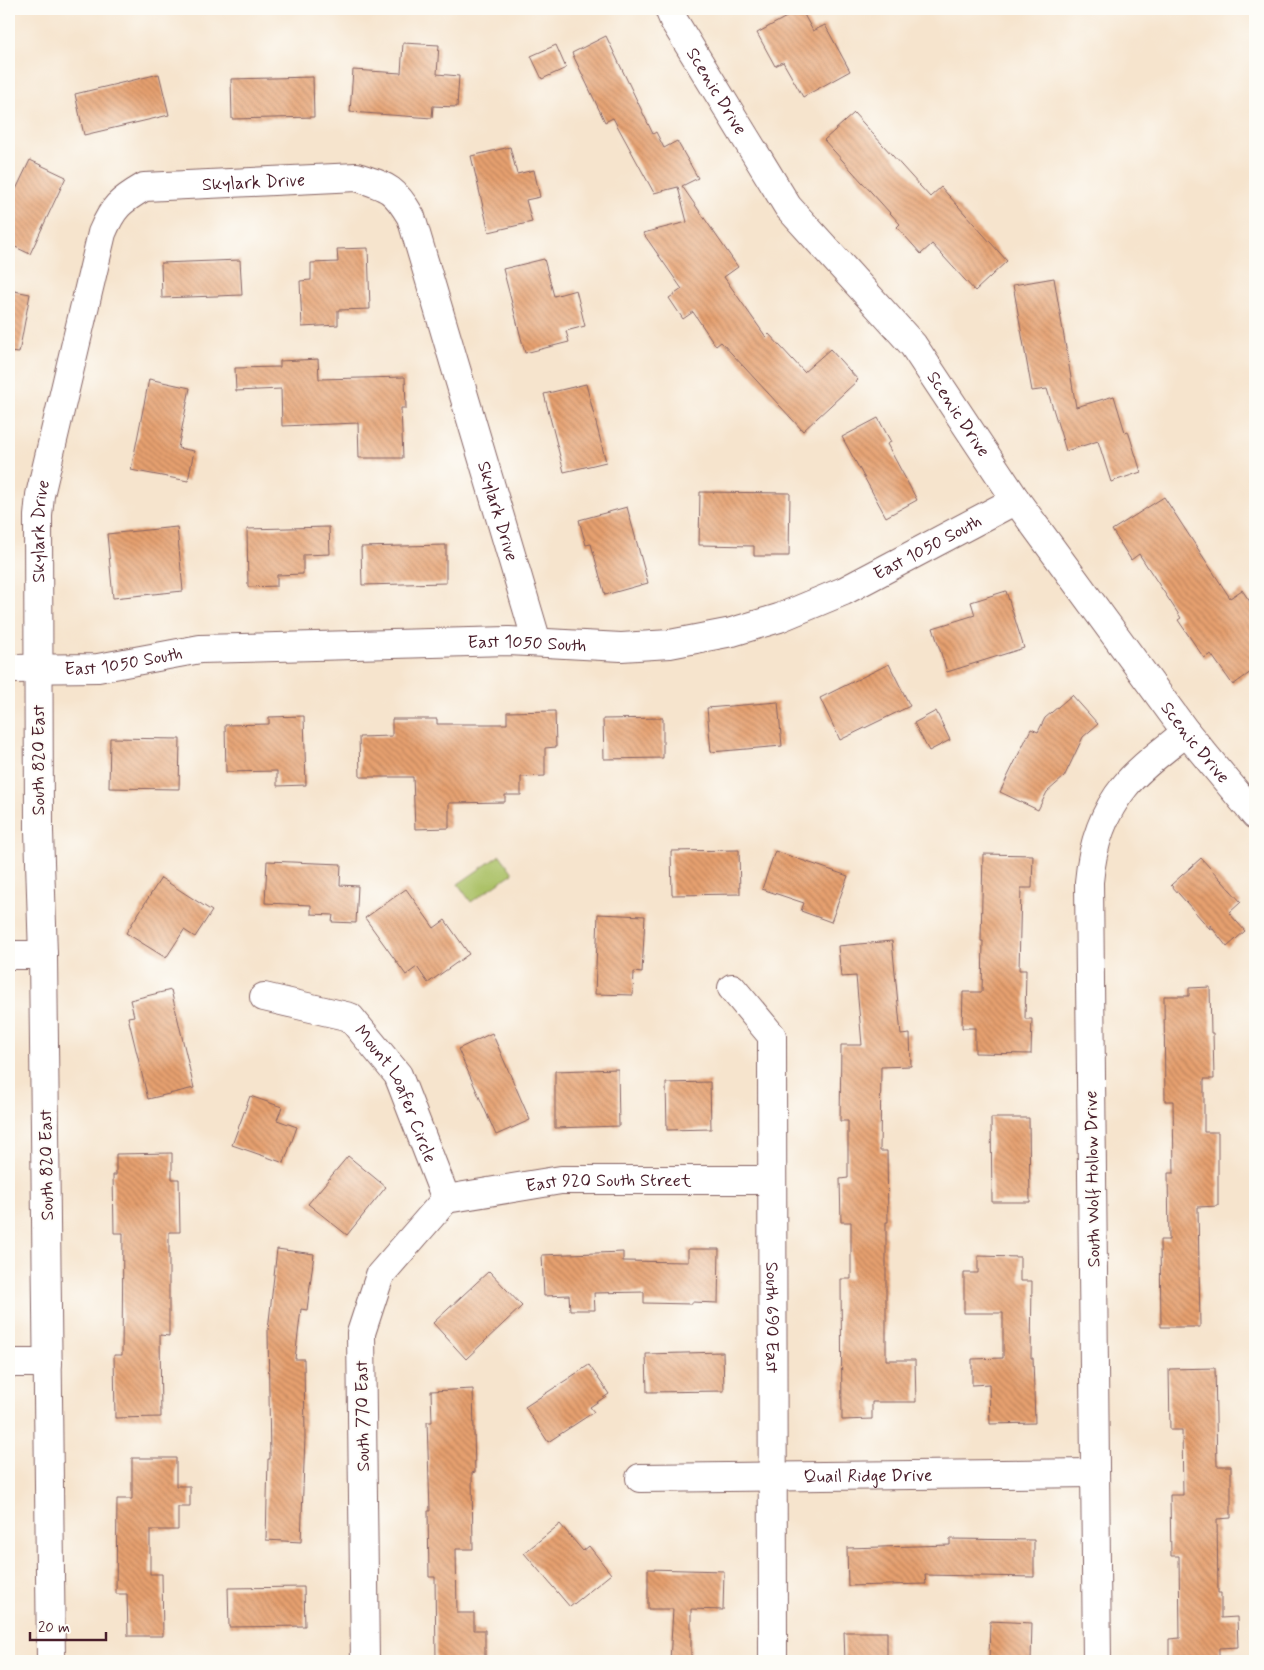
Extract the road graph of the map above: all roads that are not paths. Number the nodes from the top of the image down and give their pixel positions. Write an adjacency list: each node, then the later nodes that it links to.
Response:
1 (669, 9): 2 (street, Scenic Drive)
2 (1016, 500): 3 (street, East 1050 South); 6 (street, Scenic Drive)
3 (537, 642): 5 (street, East 1050 South); 5 (street, Skylark Drive)
4 (9, 669): 5 (street, East 1050 South)
5 (38, 669): 9 (street, South 820 East)
6 (1186, 732): 7 (street, Scenic Drive); 16 (street, South Wolf Hollow Drive)
7 (1255, 816)
8 (9, 955): 9 (street)
9 (43, 955): 14 (street, South 820 East)
10 (732, 988): 12 (street, South 690 East)
11 (264, 997): 13 (street, Mount Loafer Circle)
12 (772, 1180): 13 (street, East 920 South Street); 17 (street, South 690 East)
13 (446, 1199): 20 (street, South 770 East)
14 (48, 1363): 15 (street); 19 (street, South 820 East)
15 (9, 1364)
16 (1094, 1473): 17 (street, Quail Ridge Drive); 22 (street, South Wolf Hollow Drive)
17 (773, 1476): 18 (street, Quail Ridge Drive); 21 (street, South 690 East)
18 (640, 1478)
19 (51, 1661)
20 (365, 1661)
21 (773, 1661)
22 (1096, 1661)

